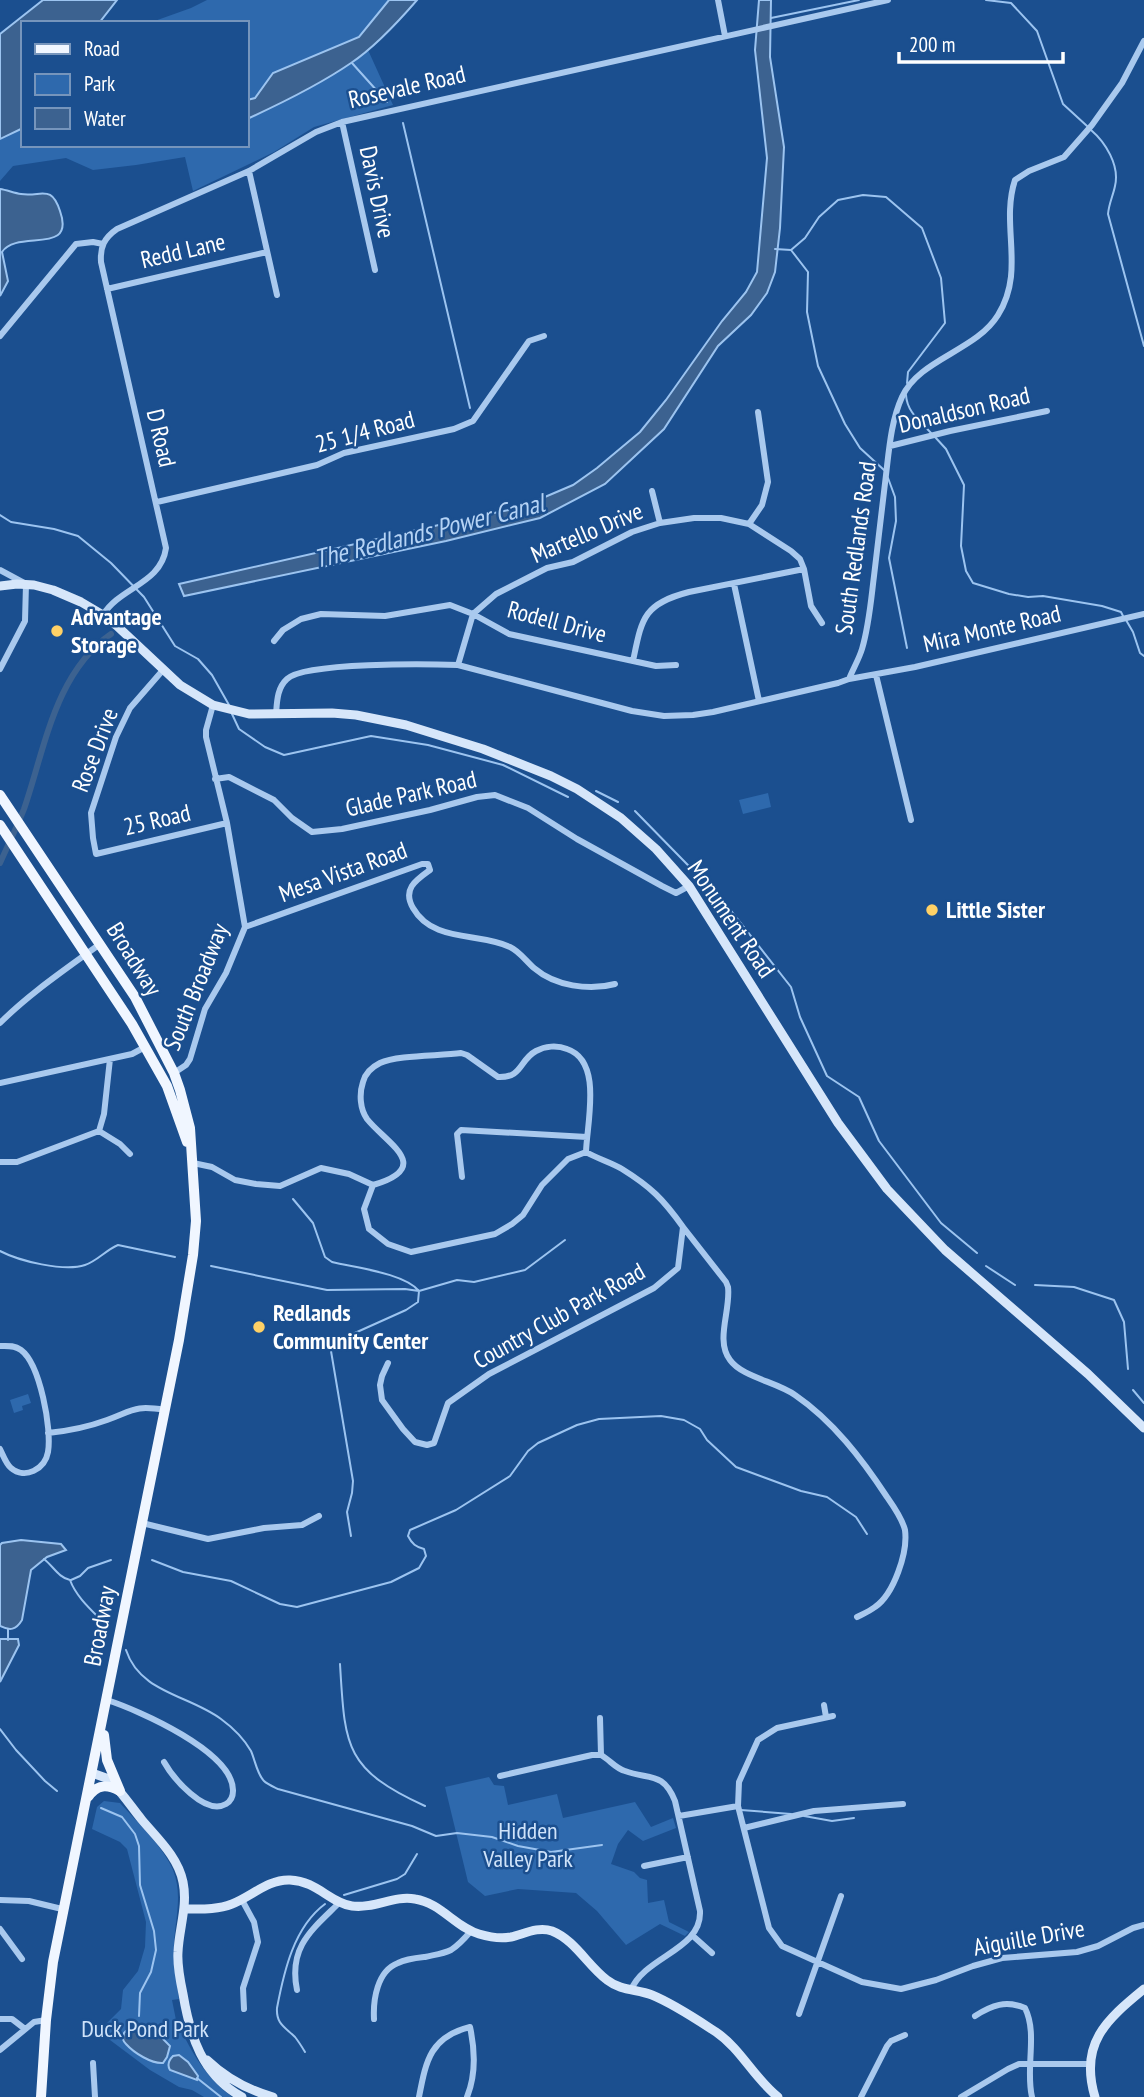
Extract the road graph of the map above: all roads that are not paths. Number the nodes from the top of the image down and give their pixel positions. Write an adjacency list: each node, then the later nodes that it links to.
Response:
1 (718, 0): 3 (street)
2 (888, 0): 3 (street, Rosevale Road)
3 (725, 36): 5 (street, Rosevale Road)
4 (1144, 41): 16 (street, South Redlands Road)
5 (342, 122): 6 (street, Rosevale Road); 9 (street, Davis Drive)
6 (249, 171): 7 (street, Rosevale Road); 8 (street)
7 (103, 244): 10 (street, D Road); 12 (street, Rosevale Road)
8 (267, 252): 10 (street, Redd Lane); 11 (street)
9 (374, 270)
10 (107, 289): 18 (street, D Road)
11 (277, 295)
12 (0, 336)
13 (544, 336): 18 (street, 25 1/4 Road)
14 (1047, 411): 16 (street, Donaldson Road)
15 (758, 412): 20 (street)
16 (890, 446): 37 (street, South Redlands Road)
17 (653, 491): 19 (street)
18 (157, 502): 28 (street, D Road)
19 (660, 523): 20 (street, Martello Drive); 26 (street, Martello Drive)
20 (749, 524): 21 (street, Martello Drive)
21 (804, 569): 24 (street); 29 (street)
22 (0, 570): 23 (street)
23 (26, 584): 25 (main road, Monument Road); 28 (main road, Monument Road); 34 (street)
24 (734, 584): 31 (street); 38 (street)
25 (0, 586)
26 (473, 614): 30 (street, Rodell Drive); 31 (street, Rodell Drive); 32 (street)
27 (1144, 614): 36 (street, Mira Monte Road)
28 (103, 615): 35 (main road, Monument Road)
29 (822, 623)
30 (274, 641)
31 (633, 661): 33 (street, Rodell Drive)
32 (458, 665): 38 (street); 40 (street)
33 (676, 665)
34 (0, 669)
35 (163, 670): 39 (main road, Monument Road); 46 (street, Rose Drive)
36 (876, 675): 37 (street, Mira Monte Road); 43 (street)
37 (849, 678): 38 (street)
38 (759, 702)
39 (213, 705): 40 (main road, Monument Road); 41 (street, South Broadway)
40 (276, 714): 47 (main road, Monument Road)
41 (215, 779): 44 (street, South Broadway); 47 (street, Glade Park Road)
42 (0, 795): 49 (main road, Broadway)
43 (911, 820)
44 (227, 823): 46 (street, 25 Road); 48 (street, South Broadway)
45 (2, 828): 50 (main road, Broadway)
46 (96, 854)
47 (689, 886): 70 (main road, Monument Road)
48 (245, 927): 51 (street, Mesa Vista Road); 56 (street, South Broadway)
49 (100, 944): 50 (street); 52 (main road, Broadway)
50 (86, 954): 53 (street); 54 (main road, Broadway)
51 (615, 984)
52 (130, 990): 54 (main road); 56 (main road, Broadway)
53 (0, 1023)
54 (145, 1047): 55 (street); 63 (main road, Broadway)
55 (110, 1059): 57 (street); 58 (street)
56 (174, 1073): 63 (main road, Broadway)
57 (0, 1083)
58 (99, 1130): 61 (street); 62 (street)
59 (587, 1137): 60 (street); 64 (street); 65 (street)
60 (586, 1152): 65 (street); 66 (street)
61 (130, 1154)
62 (0, 1162)
63 (193, 1163): 65 (street); 69 (main road, Broadway)
64 (462, 1177)
65 (373, 1185)
66 (682, 1227): 68 (street, Country Club Park Road); 75 (street)
67 (0, 1346): 71 (street)
68 (388, 1363)
69 (165, 1410): 71 (street); 74 (main road, Broadway)
70 (1144, 1428)
71 (48, 1433): 72 (street)
72 (0, 1450)
73 (319, 1517): 74 (street)
74 (142, 1523): 76 (main road, Broadway)
75 (857, 1617)
76 (107, 1700): 78 (main road, Broadway); 81 (street)
77 (824, 1705): 86 (street)
78 (104, 1714): 82 (main road, Broadway); 84 (main road)
79 (600, 1718): 80 (street)
80 (601, 1755): 83 (street); 88 (street)
81 (164, 1762)
82 (92, 1773): 84 (main road); 87 (main road, Broadway)
83 (500, 1776)
84 (120, 1791): 87 (main road); 97 (main road)
85 (903, 1804): 89 (street)
86 (738, 1806): 88 (street); 89 (street, Aiguille Drive)
87 (84, 1807): 96 (main road, Broadway)
88 (679, 1816): 90 (street)
89 (744, 1828): 104 (street, Aiguille Drive)
90 (688, 1857): 91 (street); 101 (street)
91 (644, 1866)
92 (841, 1896): 104 (street)
93 (0, 1900): 96 (street)
94 (242, 1900): 95 (main road); 97 (main road); 108 (street)
95 (340, 1902): 100 (main road); 106 (street)
96 (62, 1909): 112 (main road, Broadway)
97 (185, 1909): 117 (main road)
98 (1144, 1926): 104 (street, Aiguille Drive)
99 (0, 1929): 103 (street)
100 (471, 1931): 107 (main road); 113 (street)
101 (693, 1936): 102 (street); 107 (street)
102 (712, 1953)
103 (22, 1959)
104 (816, 1963): 109 (street)
105 (1144, 1989): 120 (main road)
106 (297, 1990)
107 (631, 1990): 127 (main road)
108 (244, 2009)
109 (799, 2014)
110 (975, 2016): 119 (street)
111 (0, 2019): 114 (street)
112 (46, 2020): 114 (street); 121 (main road, Broadway)
113 (374, 2020)
114 (25, 2029): 116 (street)
115 (905, 2035): 128 (street)
116 (0, 2050)
117 (199, 2051): 123 (main road); 124 (main road)
118 (93, 2063): 122 (street)
119 (1029, 2063): 120 (street); 129 (street); 130 (street)
120 (1090, 2064): 131 (main road)
121 (41, 2097)
122 (95, 2097)
123 (242, 2097)
124 (273, 2097)
125 (419, 2097): 126 (street)
126 (467, 2097)
127 (778, 2097)
128 (861, 2097)
129 (961, 2097)
130 (1032, 2097)
131 (1095, 2097)

